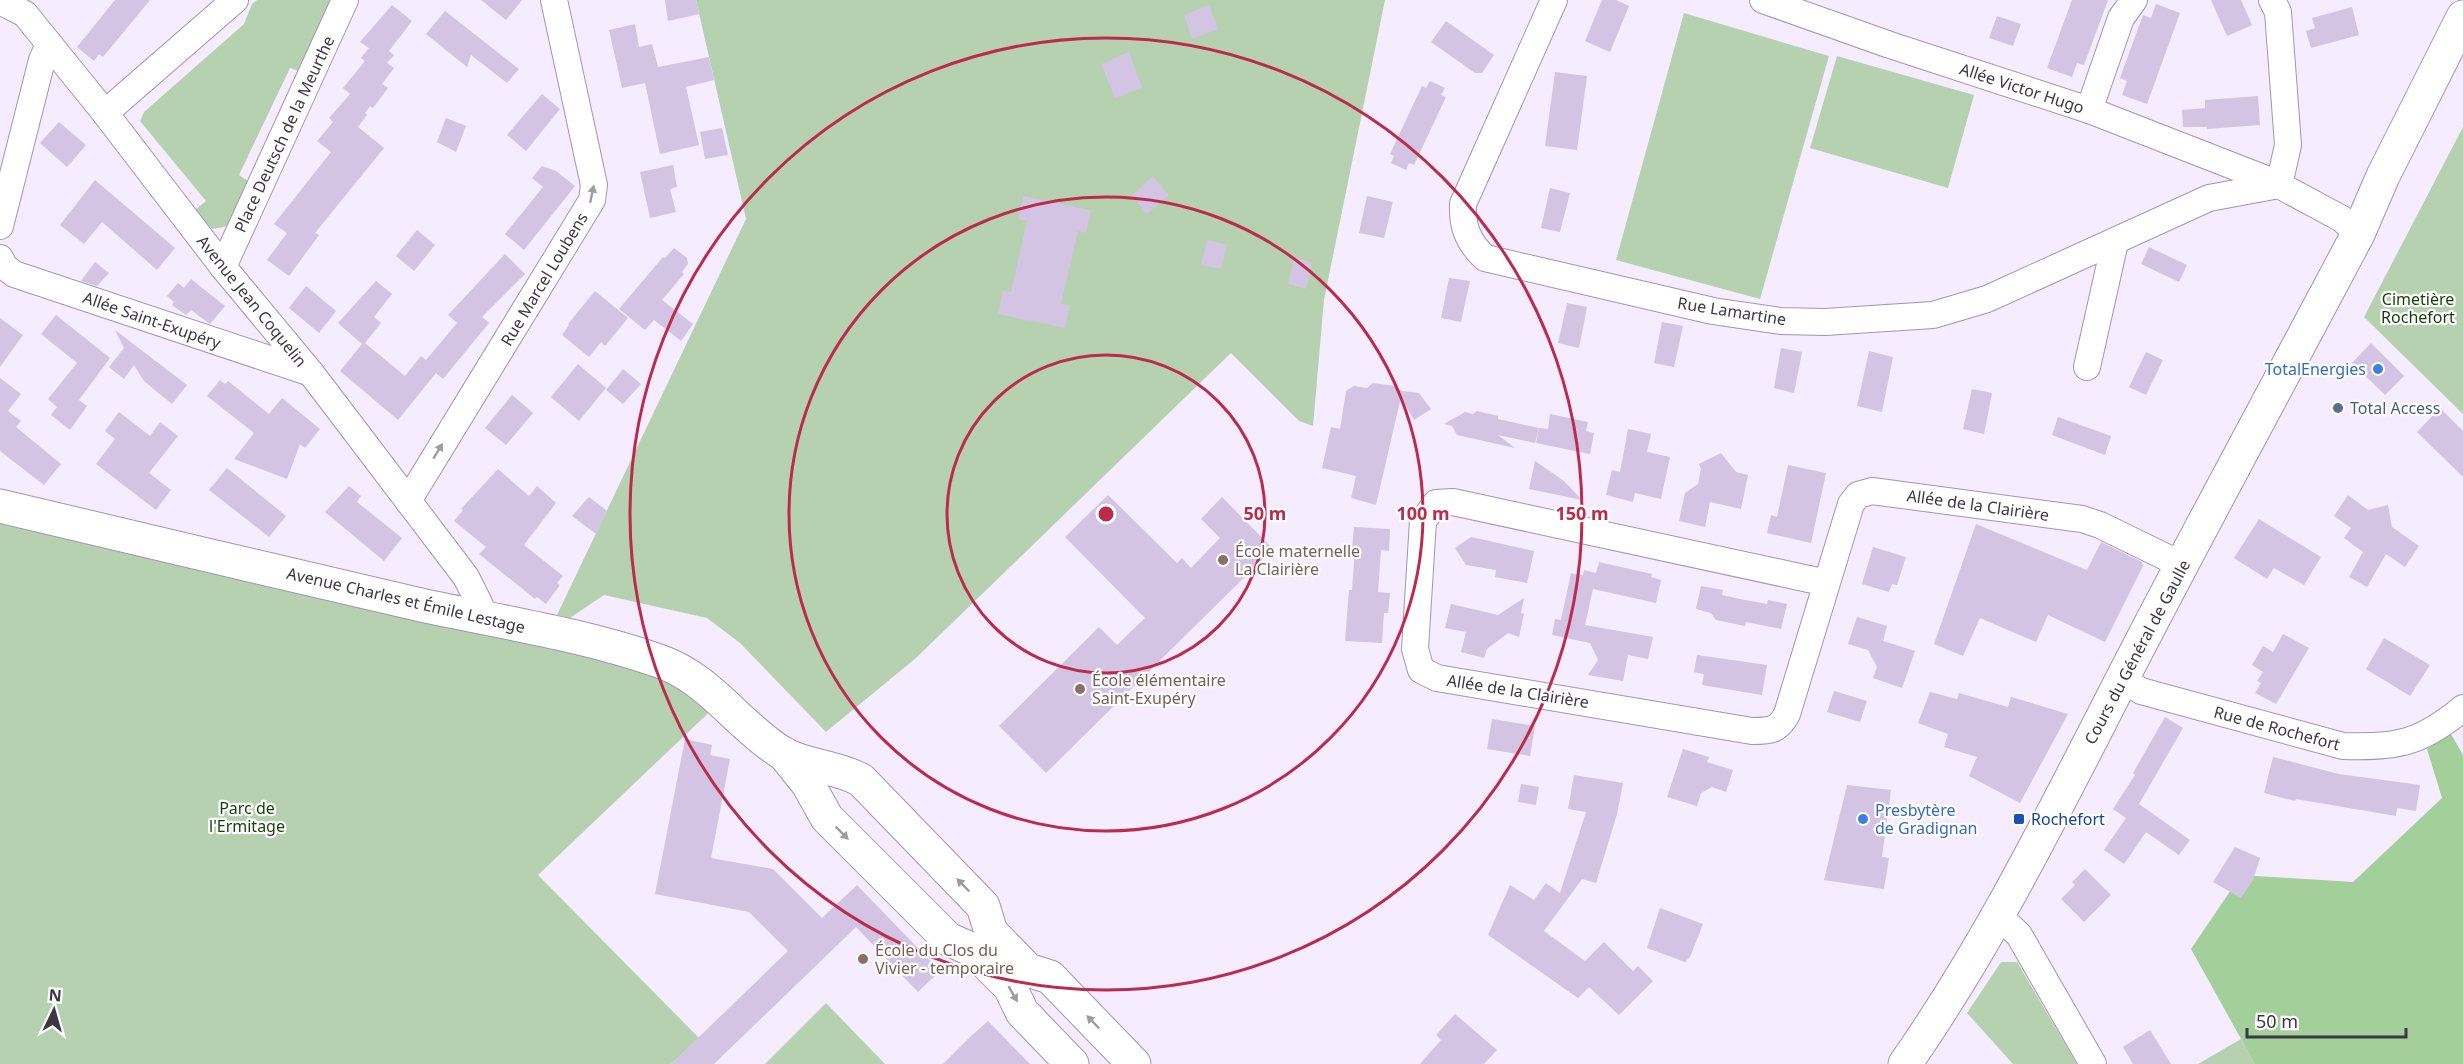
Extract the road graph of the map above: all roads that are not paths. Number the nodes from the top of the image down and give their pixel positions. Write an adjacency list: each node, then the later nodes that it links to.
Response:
1 (235, 0): 13 (street)
2 (345, 0): 19 (street, Place Deutsch de la Meurthe)
3 (554, 0): 22 (street, Rue Marcel Loubens, one-way to 3)
4 (1554, 0): 17 (street, Rue Lamartine)
5 (1763, 0): 12 (street, Allée Victor Hugo)
6 (2134, 0): 12 (street)
7 (2272, 0): 14 (street)
8 (0, 1): 10 (street, Avenue Jean Coquelin)
9 (2463, 16): 16 (street, Cours du Général de Gaulle)
10 (50, 44): 13 (street, Avenue Jean Coquelin); 15 (street)
11 (2463, 63): 16 (street, Cours du Général de Gaulle)
12 (2089, 110): 14 (street, Allée Victor Hugo)
13 (105, 112): 19 (street, Avenue Jean Coquelin)
14 (2279, 185): 16 (street, Allée Victor Hugo); 17 (street, Rue Lamartine)
15 (0, 226)
16 (2358, 234): 24 (street, Cours du Général de Gaulle)
17 (2115, 242): 20 (street)
18 (0, 258): 21 (street, Allée Saint-Exupéry)
19 (223, 267): 21 (street, Avenue Jean Coquelin)
20 (2086, 367)
21 (311, 373): 22 (street, Avenue Jean Coquelin)
22 (408, 501): 26 (street, Avenue Jean Coquelin)
23 (0, 506): 26 (street, Avenue Charles et Émile Lestage)
24 (2182, 565): 25 (street, Allée de la Clairière); 27 (street, Cours du Général de Gaulle)
25 (1827, 583): 25 (street, Allée de la Clairière)
26 (479, 618): 29 (street, Avenue Charles et Émile Lestage)
27 (2122, 679): 28 (street, Rue de Rochefort); 30 (street, Cours du Général de Gaulle)
28 (2463, 708)
29 (822, 780): 31 (street, one-way to 31); 32 (street, Avenue Charles et Émile Lestage, one-way to 29)
30 (1998, 915): 33 (street, Cours du Général de Gaulle); 34 (street)
31 (1072, 1064)
32 (1134, 1064)
33 (1905, 1064)
34 (2093, 1064)

